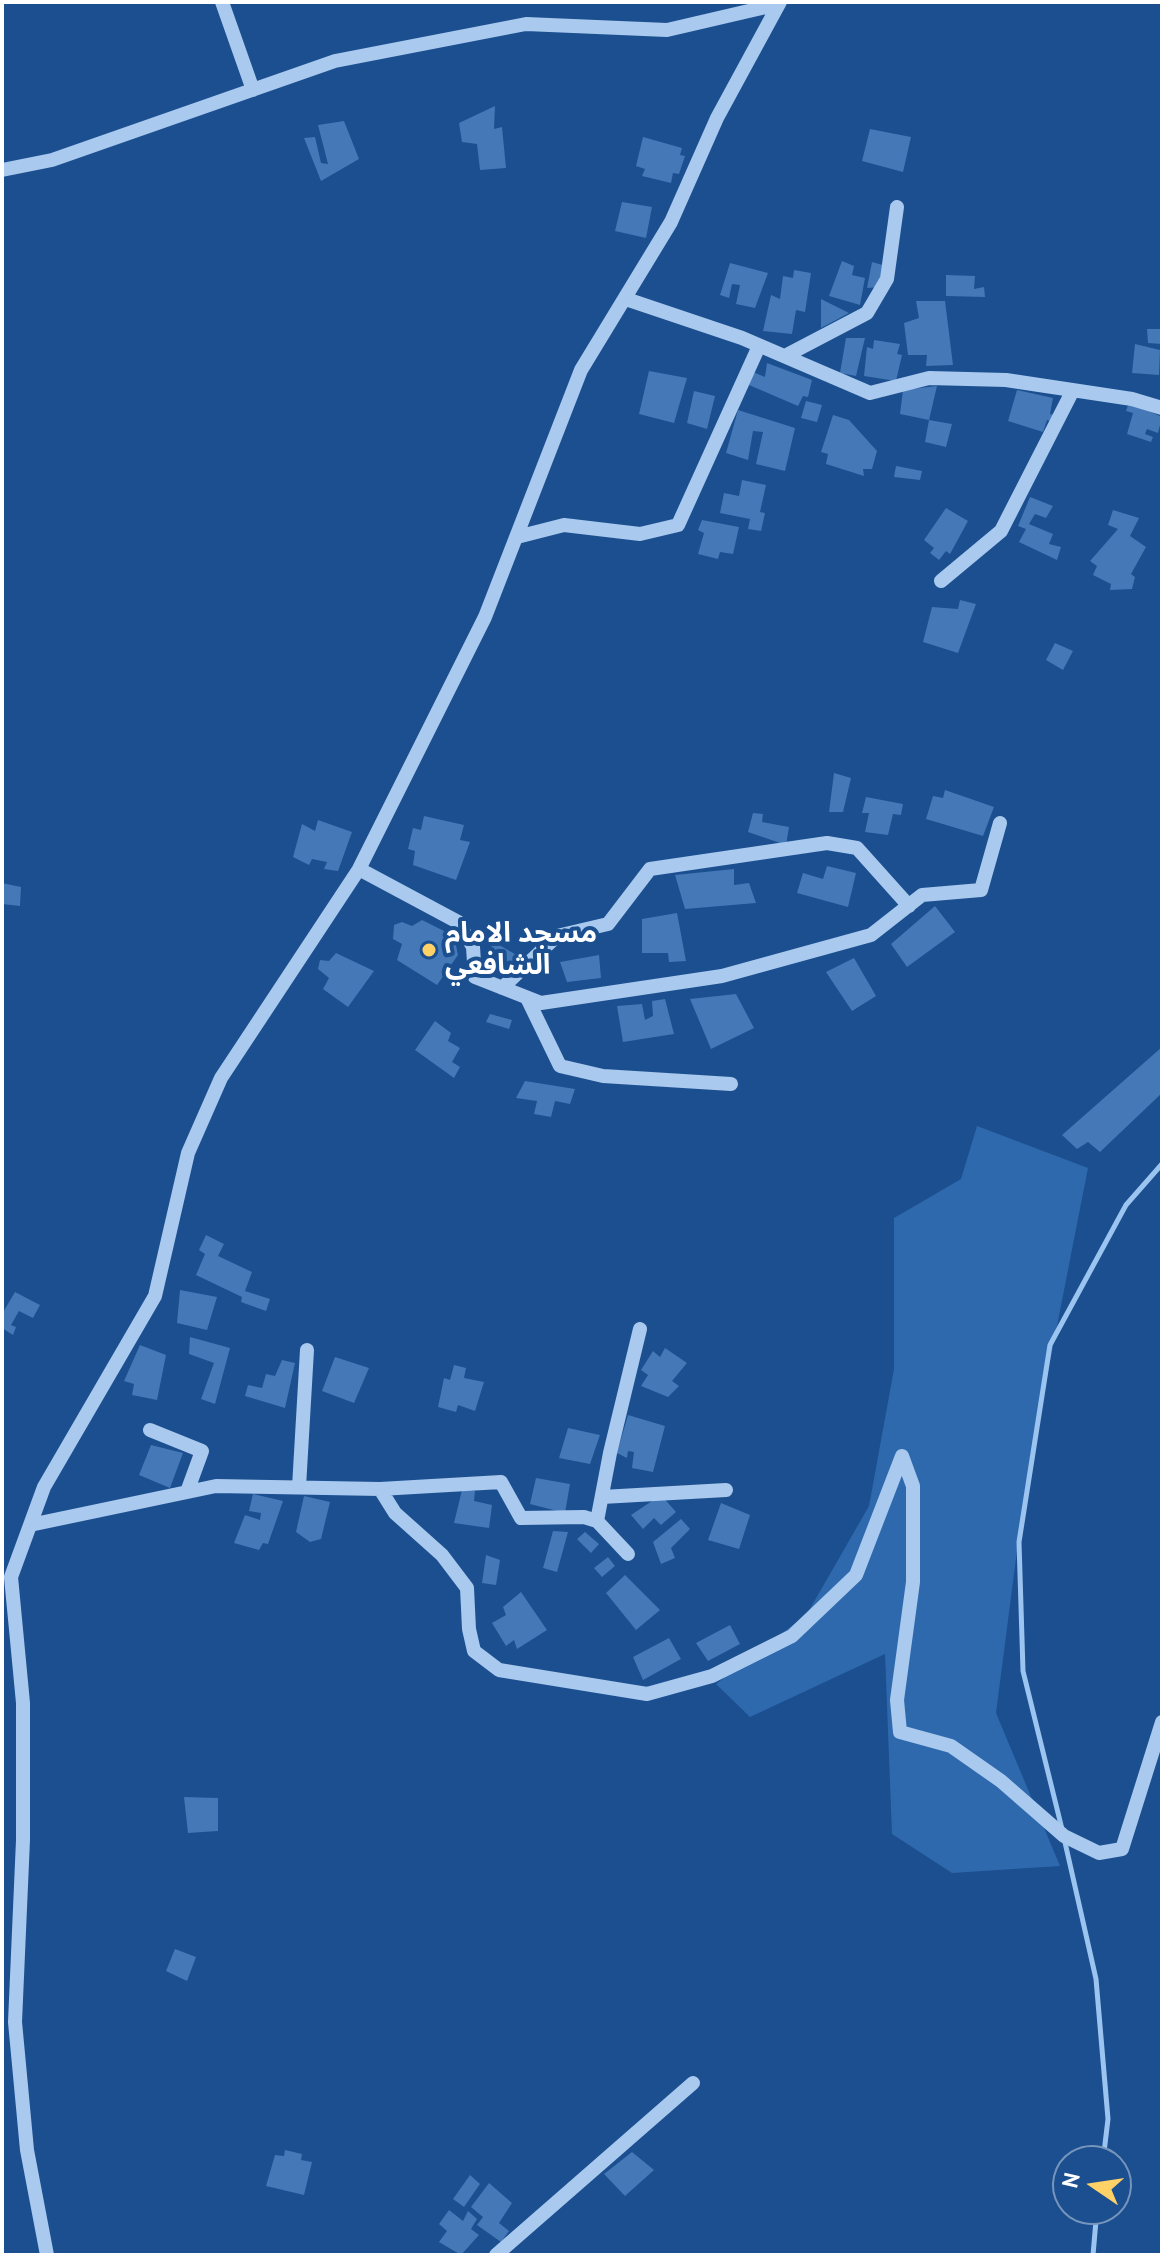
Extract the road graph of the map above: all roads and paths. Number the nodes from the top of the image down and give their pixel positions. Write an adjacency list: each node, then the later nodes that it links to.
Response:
1 (222, 2): 3 (street)
2 (780, 3): 3 (street); 6 (street)
3 (253, 90): 4 (street)
4 (2, 170)
5 (897, 207): 8 (street)
6 (626, 299): 7 (street); 11 (street)
7 (759, 346): 8 (street); 11 (street)
8 (785, 356): 9 (street)
9 (1073, 390): 10 (street); 12 (street)
10 (1159, 403)
11 (517, 537): 14 (street)
12 (941, 581)
13 (1000, 823): 15 (street)
14 (359, 869): 16 (street); 28 (street)
15 (909, 906): 16 (street); 17 (street)
16 (502, 988): 17 (street)
17 (527, 998): 18 (street)
18 (731, 1084)
19 (640, 1329): 26 (street)
20 (307, 1350): 22 (street)
21 (150, 1430): 25 (street)
22 (299, 1487): 23 (street); 25 (street)
23 (380, 1489): 27 (street); 32 (street)
24 (726, 1490): 26 (street)
25 (187, 1492): 28 (street)
26 (602, 1497): 27 (street)
27 (597, 1521): 29 (street)
28 (30, 1525): 31 (street)
29 (628, 1554)
30 (2, 1562): 31 (street)
31 (11, 1577): 34 (street)
32 (1162, 1722)
33 (693, 2083): 35 (street)
34 (47, 2255)
35 (496, 2255)

